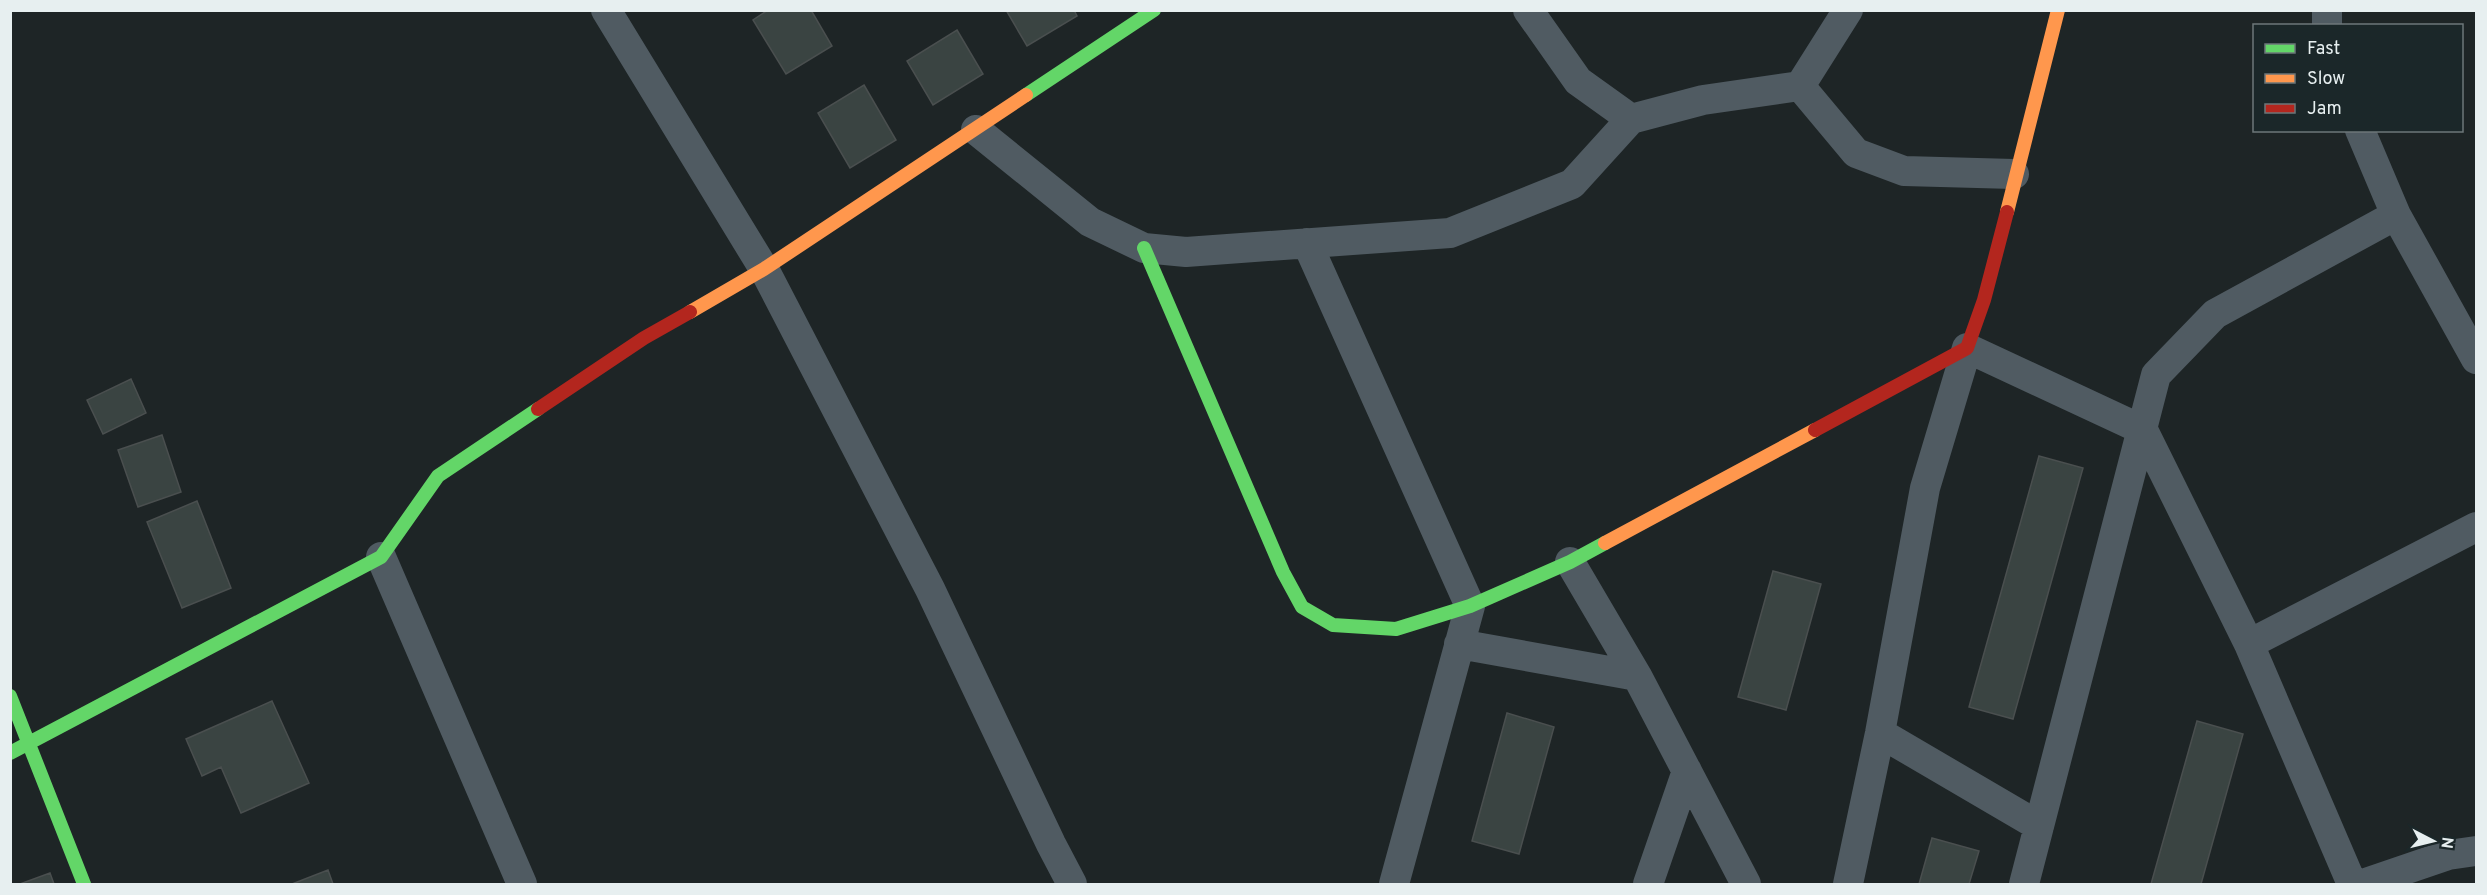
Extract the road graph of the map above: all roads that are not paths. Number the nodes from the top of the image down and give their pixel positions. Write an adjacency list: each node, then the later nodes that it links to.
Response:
1 (606, 10): 14 (street)
2 (1154, 10): 8 (street)
3 (1528, 10): 7 (street)
4 (1848, 10): 6 (street)
5 (2058, 10): 10 (street)
6 (1800, 86): 7 (street); 10 (street)
7 (1631, 119): 12 (street)
8 (976, 130): 13 (street); 14 (street)
9 (2361, 132): 11 (street)
10 (2014, 174): 15 (street)
11 (2396, 215): 16 (street); 17 (street)
12 (1307, 243): 13 (street); 21 (street)
13 (1144, 248): 21 (street)
14 (764, 269): 19 (street); 35 (street)
15 (1967, 348): 17 (street); 20 (street); 26 (street)
16 (2476, 359)
17 (2143, 430): 23 (street); 30 (street)
18 (2476, 527): 23 (street)
19 (381, 557): 27 (street); 34 (street)
20 (1570, 562): 21 (street); 24 (street)
21 (1470, 606): 22 (street)
22 (1459, 644): 24 (street); 32 (street)
23 (2249, 644): 40 (street)
24 (1637, 676): 29 (street)
25 (10, 696): 27 (street)
26 (1880, 733): 30 (street); 38 (street)
27 (29, 745): 28 (street); 33 (street)
28 (10, 753)
29 (1687, 771): 36 (street); 37 (street)
30 (2039, 826): 39 (street)
31 (2476, 850): 41 (street)
32 (1403, 881)
33 (84, 885)
34 (522, 885)
35 (1072, 885)
36 (1648, 885)
37 (1746, 885)
38 (1848, 885)
39 (2025, 885)
40 (2352, 885)
41 (2363, 885)

